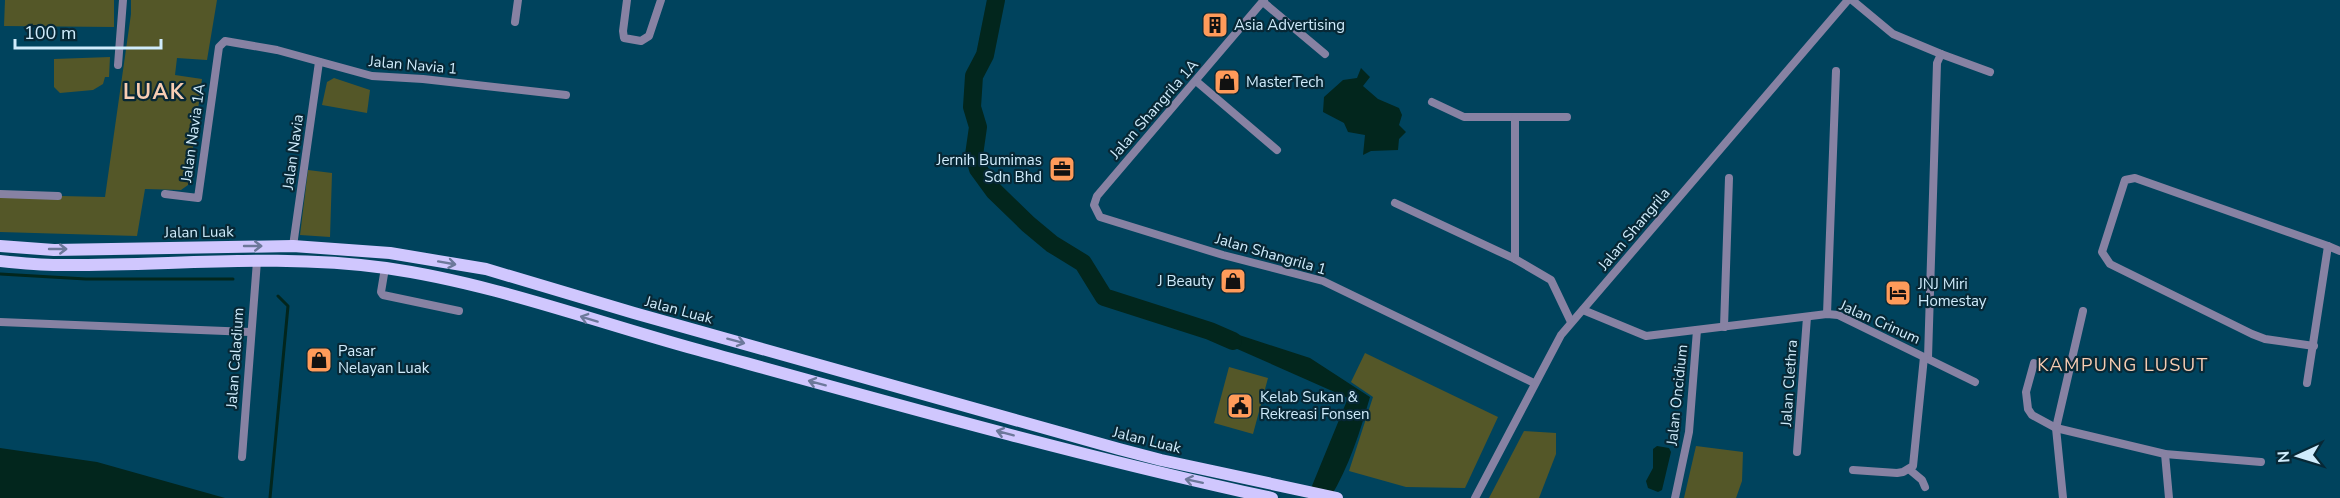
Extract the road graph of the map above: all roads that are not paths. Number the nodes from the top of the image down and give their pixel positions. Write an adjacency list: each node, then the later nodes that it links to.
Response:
1 (123, 0): 12 (street)
2 (518, 0): 7 (street)
3 (627, 0): 4 (street)
4 (661, 0)
5 (1850, 0): 10 (street); 36 (street, Jalan Shangrila)
6 (1263, 1): 9 (street); 15 (street, Jalan Shangrila 1A)
7 (515, 22)
8 (225, 41): 11 (street, Jalan Navia 1); 23 (street, Jalan Navia 1A)
9 (1325, 54)
10 (1941, 54): 14 (street); 50 (street)
11 (319, 62): 16 (street, Jalan Navia 1); 28 (street, Jalan Navia)
12 (118, 65)
13 (1836, 71): 40 (street)
14 (1990, 72)
15 (1197, 81): 20 (street); 26 (street, Jalan Shangrila 1A)
16 (566, 95)
17 (1432, 102): 19 (street)
18 (1567, 117): 19 (street)
19 (1515, 118): 31 (street)
20 (1277, 150)
21 (1729, 178): 45 (street)
22 (0, 194): 24 (street)
23 (165, 194)
24 (58, 196)
25 (1395, 203): 31 (street)
26 (1095, 210): 53 (street, Jalan Shangrila 1)
27 (0, 246): 28 (main road, Jalan Luak, one-way to 28)
28 (293, 246): 35 (main road, Jalan Luak, one-way to 35)
29 (2328, 246): 30 (street); 48 (street); 48 (street)
30 (2340, 251)
31 (1515, 260): 43 (street)
32 (0, 261): 33 (main road, Jalan Luak)
33 (257, 261): 34 (main road, Jalan Luak); 47 (street, Jalan Caladium)
34 (385, 268): 37 (street); 44 (main road, Jalan Luak, one-way to 34)
35 (556, 288): 39 (main road, Jalan Luak); 44 (main road)
36 (1583, 310): 43 (street, Jalan Shangrila); 46 (street, Jalan Crinum)
37 (459, 311)
38 (2084, 311): 55 (street)
39 (634, 313): 49 (main road); 64 (main road, Jalan Luak, one-way to 64)
40 (1827, 314): 41 (street, Jalan Crinum); 50 (street, Jalan Crinum)
41 (1807, 317): 45 (street, Jalan Crinum); 56 (street, Jalan Clethra)
42 (0, 322): 47 (street)
43 (1571, 322): 53 (street, Jalan Shangrila)
44 (612, 326): 49 (main road, Jalan Luak)
45 (1724, 327): 46 (street, Jalan Crinum)
46 (1697, 330): 66 (street, Jalan Oncidium)
47 (250, 332): 58 (street, Jalan Caladium)
48 (2314, 346): 54 (street)
49 (693, 349): 63 (main road, Jalan Luak, one-way to 49)
50 (1926, 358): 52 (street, Jalan Crinum); 61 (street)
51 (2034, 363): 55 (street)
52 (1975, 382)
53 (1534, 383): 65 (street, Jalan Shangrila)
54 (2307, 383)
55 (2056, 428): 57 (street); 67 (street)
56 (1797, 452)
57 (2165, 454): 59 (street); 68 (street)
58 (242, 457)
59 (2261, 462)
60 (1853, 470): 61 (street)
61 (1910, 470): 62 (street)
62 (1925, 487)
63 (1272, 498)
64 (1337, 498)
65 (1475, 498)
66 (1675, 498)
67 (2063, 498)
68 (2169, 498)

